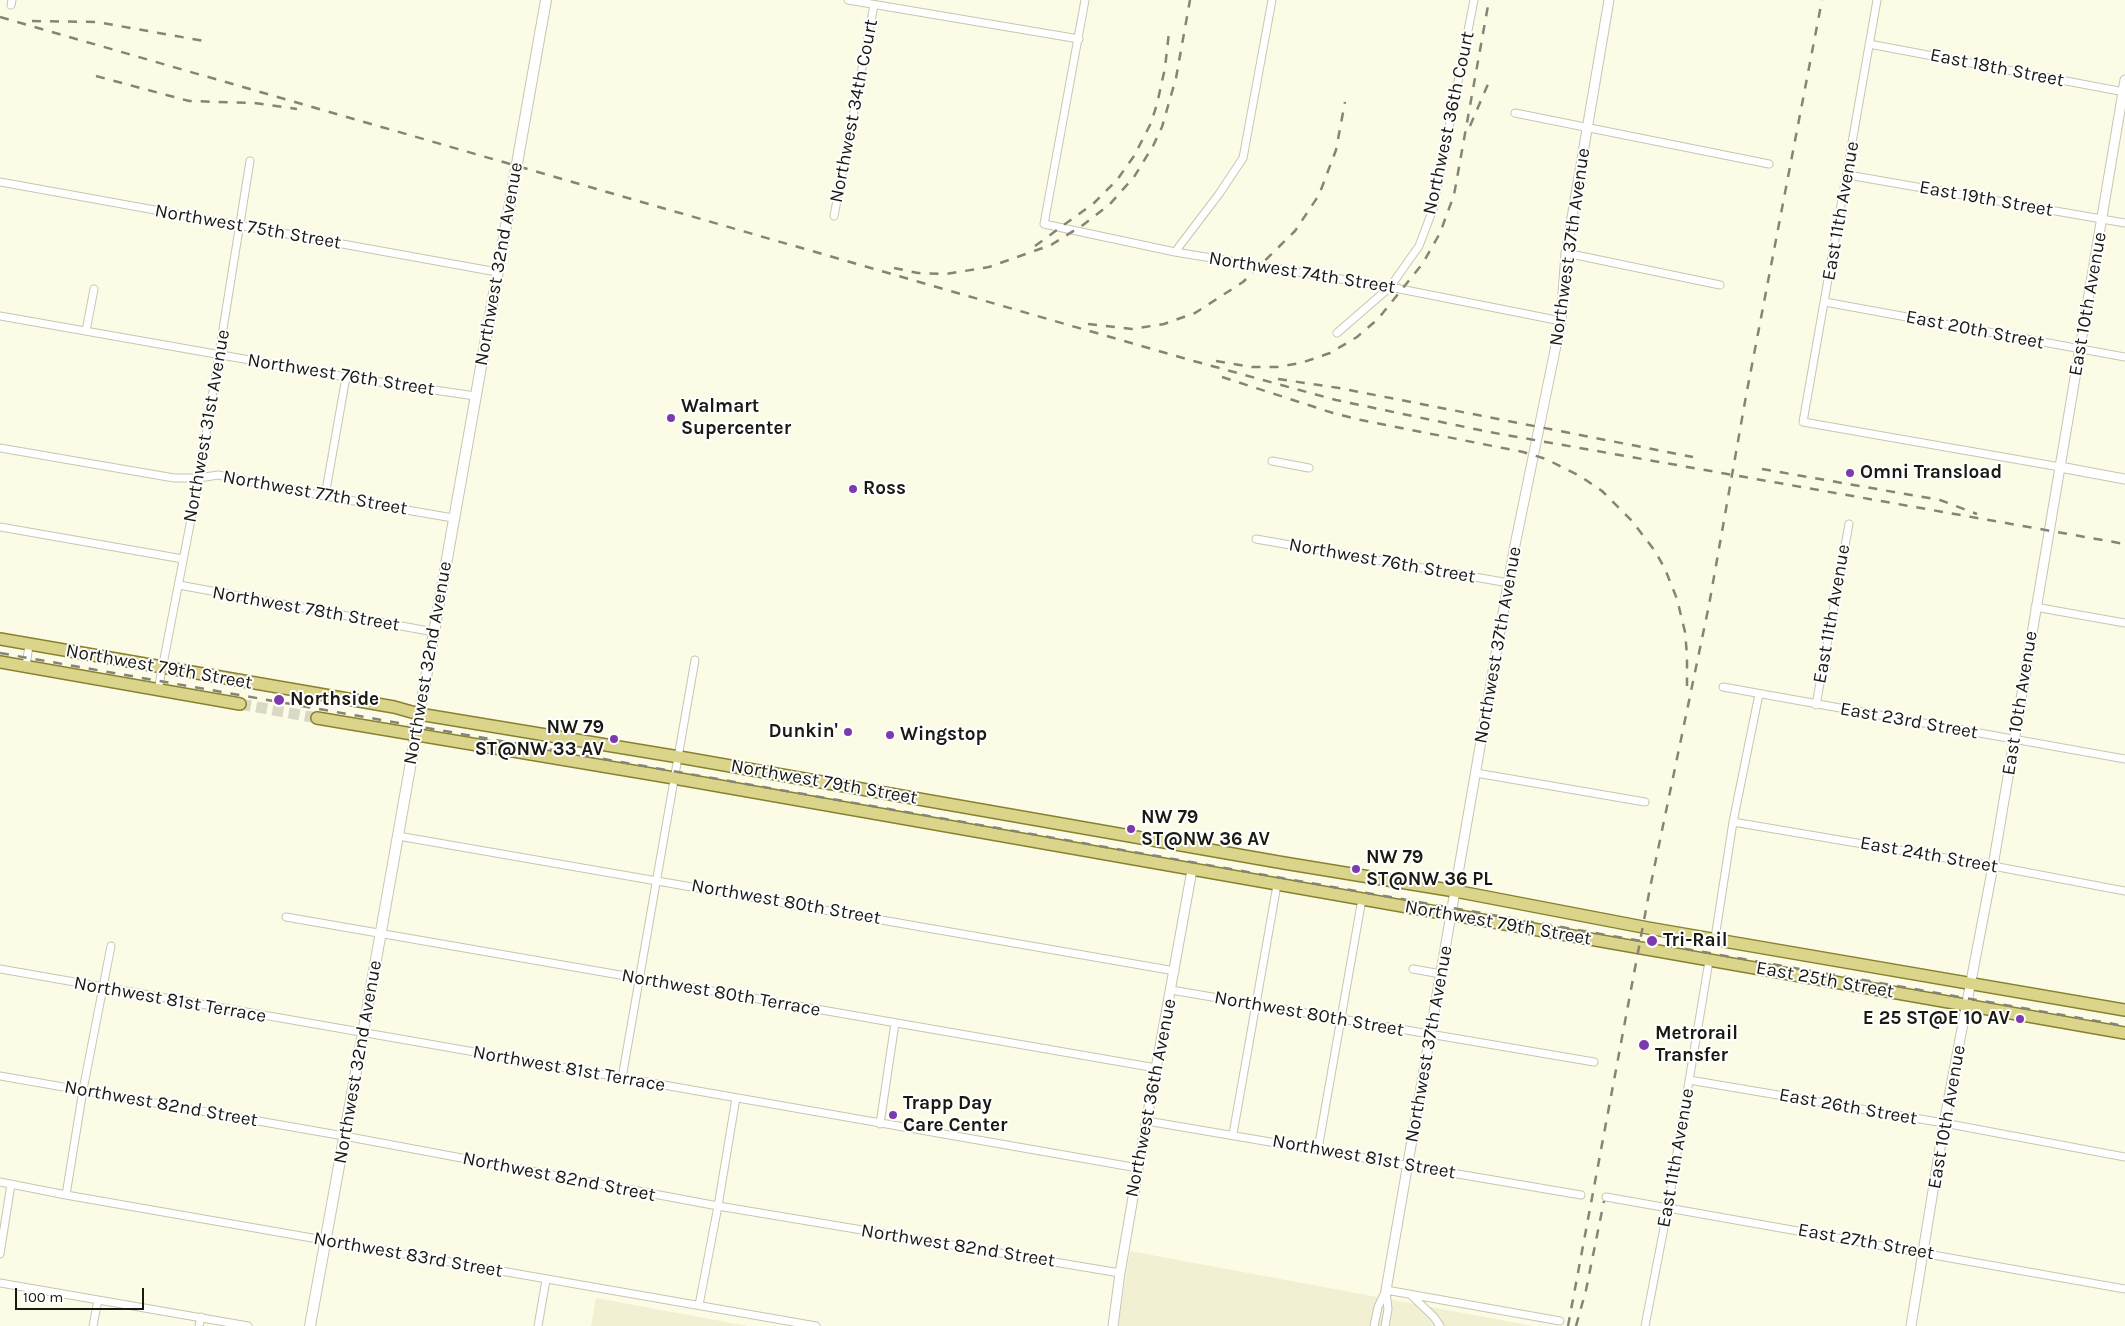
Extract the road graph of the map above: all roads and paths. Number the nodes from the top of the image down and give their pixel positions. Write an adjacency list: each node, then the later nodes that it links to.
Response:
1 (546, 0): 25 (main road, Northwest 32nd Avenue)
2 (848, 0): 8 (street)
3 (1085, 0): 9 (street)
4 (1272, 0): 23 (street)
5 (1474, 0): 27 (street, Northwest 36th Court)
6 (1609, 0): 14 (street, Northwest 37th Avenue)
7 (1877, 0): 10 (street, East 11th Avenue)
8 (874, 5): 9 (street); 19 (street, Northwest 34th Court)
9 (1079, 39): 23 (street, Northwest 74th Street)
10 (1870, 44): 12 (street, East 18th Street); 17 (street, East 11th Avenue)
11 (2125, 80): 12 (street, East 10th Avenue)
12 (2124, 92): 20 (street, East 10th Avenue)
13 (1515, 113): 14 (street)
14 (1587, 129): 16 (street); 24 (street, Northwest 37th Avenue)
15 (250, 161): 22 (street, Northwest 31st Avenue)
16 (1769, 164)
17 (1848, 175): 20 (street, East 19th Street); 29 (street, East 11th Avenue)
18 (0, 182): 22 (street, Northwest 75th Street)
19 (834, 216)
20 (2102, 218): 21 (street, East 19th Street); 34 (street, East 10th Avenue)
21 (2125, 222)
22 (239, 226): 25 (street, Northwest 75th Street); 35 (street, Northwest 31st Avenue)
23 (1175, 252): 27 (street, Northwest 74th Street)
24 (1566, 253): 26 (street); 31 (street, Northwest 37th Avenue)
25 (497, 272): 38 (main road, Northwest 32nd Avenue)
26 (1720, 285)
27 (1390, 287): 31 (street, Northwest 74th Street); 33 (street, Northwest 36th Court)
28 (94, 289): 32 (street)
29 (1825, 302): 34 (street, East 20th Street); 41 (street, East 11th Avenue)
30 (0, 316): 32 (street, Northwest 76th Street)
31 (1561, 321): 51 (street, Northwest 37th Avenue)
32 (86, 331): 35 (street, Northwest 76th Street)
33 (1338, 333)
34 (2080, 350): 36 (street, East 20th Street); 41 (street, East 10th Avenue)
35 (219, 354): 37 (street, Northwest 76th Street); 43 (street, Northwest 31st Avenue)
36 (2125, 358)
37 (346, 377): 38 (street, Northwest 76th Street); 45 (street)
38 (475, 396): 46 (main road, Northwest 32nd Avenue)
39 (0, 448): 43 (street, Northwest 77th Street)
40 (1272, 461): 42 (street)
41 (2060, 467): 44 (street); 53 (street, East 10th Avenue)
42 (1309, 468)
43 (199, 478): 45 (street, Northwest 77th Street); 50 (street, Northwest 31st Avenue)
44 (2125, 478)
45 (325, 496): 46 (street, Northwest 77th Street)
46 (453, 518): 55 (main road, Northwest 32nd Avenue)
47 (1849, 524): 66 (street, East 11th Avenue)
48 (0, 526): 50 (street)
49 (1256, 539): 51 (street, Northwest 76th Street)
50 (183, 559): 52 (street, Northwest 31st Avenue)
51 (1508, 583): 73 (street, Northwest 37th Avenue)
52 (179, 585): 55 (street, Northwest 78th Street); 61 (street, Northwest 31st Avenue)
53 (2035, 607): 54 (street); 70 (street, East 10th Avenue)
54 (2125, 623)
55 (434, 632): 67 (main road, Northwest 32nd Avenue)
56 (0, 639): 57 (main road, Northwest 79th Street)
57 (29, 644): 60 (street); 61 (main road, Northwest 79th Street)
58 (695, 660): 71 (street)
59 (0, 662): 60 (main road, Northwest 79th Street)
60 (26, 666): 63 (main road, Northwest 79th Street)
61 (163, 666): 63 (street, Northwest 31st Avenue); 67 (main road, Northwest 79th Street)
62 (1723, 687): 64 (street, East 23rd Street)
63 (158, 690): 65 (main road, Northwest 79th Street)
64 (1759, 694): 66 (street, East 23rd Street); 76 (street)
65 (240, 704)
66 (1816, 704): 70 (street, East 23rd Street)
67 (419, 714): 69 (main road, Northwest 32nd Avenue); 71 (main road, Northwest 79th Street)
68 (317, 718): 69 (main road, Northwest 79th Street)
69 (415, 736): 74 (main road, Northwest 79th Street); 77 (main road, Northwest 32nd Avenue)
70 (2014, 740): 72 (street, East 23rd Street); 78 (street, East 10th Avenue)
71 (679, 756): 74 (street); 83 (main road, Northwest 79th Street)
72 (2125, 759)
73 (1476, 773): 75 (street); 83 (street, Northwest 37th Avenue)
74 (674, 778): 79 (main road, Northwest 79th Street); 80 (street)
75 (1645, 802)
76 (1733, 822): 78 (street, East 24th Street); 88 (street)
77 (398, 836): 80 (street, Northwest 80th Street); 87 (main road, Northwest 32nd Avenue)
78 (1992, 866): 82 (street, East 24th Street); 99 (street, East 10th Avenue)
79 (1192, 870): 81 (main road, Northwest 79th Street); 95 (street, Northwest 36th Avenue)
80 (657, 879): 95 (street, Northwest 80th Street); 98 (street)
81 (1277, 884): 84 (main road, Northwest 79th Street); 102 (street)
82 (2125, 890)
83 (1455, 891): 85 (street, Northwest 37th Avenue); 88 (main road, Northwest 79th Street)
84 (1362, 899): 85 (main road, Northwest 79th Street); 105 (street)
85 (1451, 914): 90 (main road, Northwest 79th Street); 96 (street, Northwest 37th Avenue)
86 (286, 917): 87 (street, Northwest 80th Terrace)
87 (380, 934): 98 (street, Northwest 80th Terrace); 107 (main road, Northwest 32nd Avenue)
88 (1715, 938): 91 (main road, Northwest 79th Street)
89 (111, 946): 100 (street)
90 (1644, 949): 92 (main road, East 25th Street)
91 (1814, 956): 97 (main road); 99 (main road, Northwest 79th Street)
92 (1709, 961): 97 (main road, East 25th Street); 114 (street, East 11th Avenue)
93 (0, 969): 100 (street, Northwest 81st Terrace)
94 (1413, 969): 96 (street)
95 (1174, 971): 101 (street, Northwest 36th Avenue)
96 (1441, 974): 109 (street, Northwest 37th Avenue)
97 (1810, 978): 103 (main road, East 25th Street)
98 (639, 979): 106 (street, Northwest 80th Terrace); 113 (street)
99 (1971, 982): 103 (street, East 10th Avenue); 104 (main road, Northwest 79th Street)
100 (104, 988): 107 (street, Northwest 81st Terrace); 115 (street)
101 (1171, 990): 102 (street, Northwest 80th Street); 111 (street, Northwest 36th Avenue)
102 (1256, 1004): 105 (street, Northwest 80th Street); 120 (street)
103 (1966, 1005): 108 (main road, East 25th Street); 118 (street, East 10th Avenue)
104 (2125, 1010)
105 (1342, 1018): 109 (street, Northwest 80th Street); 122 (street)
106 (895, 1023): 111 (street, Northwest 80th Terrace); 119 (street)
107 (364, 1033): 113 (street, Northwest 81st Terrace); 121 (main road, Northwest 32nd Avenue)
108 (2125, 1033)
109 (1431, 1035): 110 (street, Northwest 80th Street); 124 (street, Northwest 37th Avenue)
110 (1594, 1062)
111 (1156, 1068): 117 (street, Northwest 36th Avenue)
112 (0, 1076): 115 (street, Northwest 82nd Street)
113 (622, 1078): 116 (street, Northwest 81st Terrace)
114 (1689, 1080): 118 (street, East 26th Street); 132 (street, East 11th Avenue)
115 (83, 1090): 121 (street, Northwest 82nd Street); 128 (street)
116 (736, 1098): 119 (street, Northwest 81st Terrace); 131 (street)
117 (1147, 1121): 120 (street, Northwest 81st Street); 125 (street, Northwest 36th Avenue)
118 (1944, 1123): 123 (street, East 26th Street); 134 (street, East 10th Avenue)
119 (880, 1124): 125 (street, Northwest 81st Terrace)
120 (1233, 1134): 122 (street, Northwest 81st Street)
121 (344, 1136): 131 (street, Northwest 82nd Street); 133 (main road, Northwest 32nd Avenue)
122 (1318, 1149): 124 (street, Northwest 81st Street)
123 (2125, 1157)
124 (1408, 1165): 129 (street, Northwest 81st Street); 140 (street, Northwest 37th Avenue)
125 (1138, 1168): 136 (street, Northwest 36th Avenue)
126 (0, 1182): 127 (street, Northwest 83rd Street)
127 (11, 1184): 128 (street, Northwest 83rd Street); 135 (street)
128 (66, 1195): 133 (street, Northwest 83rd Street)
129 (1581, 1195)
130 (1606, 1197): 132 (street, East 27th Street)
131 (718, 1206): 136 (street, Northwest 82nd Street); 143 (street)
132 (1668, 1207): 134 (street, East 27th Street); 156 (street, East 11th Avenue)
133 (326, 1240): 137 (street, Northwest 83rd Street); 149 (main road, Northwest 32nd Avenue)
134 (1924, 1252): 139 (street, East 27th Street); 157 (street, East 10th Avenue)
135 (0, 1254)
136 (1120, 1273): 152 (street, Northwest 36th Avenue)
137 (546, 1280): 143 (street, Northwest 83rd Street); 150 (street)
138 (0, 1283): 142 (street)
139 (2125, 1289)
140 (1386, 1290): 141 (street); 153 (street, Northwest 37th Avenue); 154 (street, Northwest 37th Avenue)
141 (1410, 1295): 145 (street); 155 (street)
142 (98, 1300): 144 (street); 146 (street)
143 (699, 1305): 151 (street, Northwest 83rd Street)
144 (201, 1317): 147 (street); 148 (street)
145 (1560, 1321)
146 (94, 1326)
147 (199, 1326)
148 (248, 1326)
149 (310, 1326)
150 (538, 1326)
151 (816, 1326)
152 (1113, 1326)
153 (1374, 1326)
154 (1385, 1326)
155 (1440, 1326)
156 (1645, 1326)
157 (1911, 1326)

